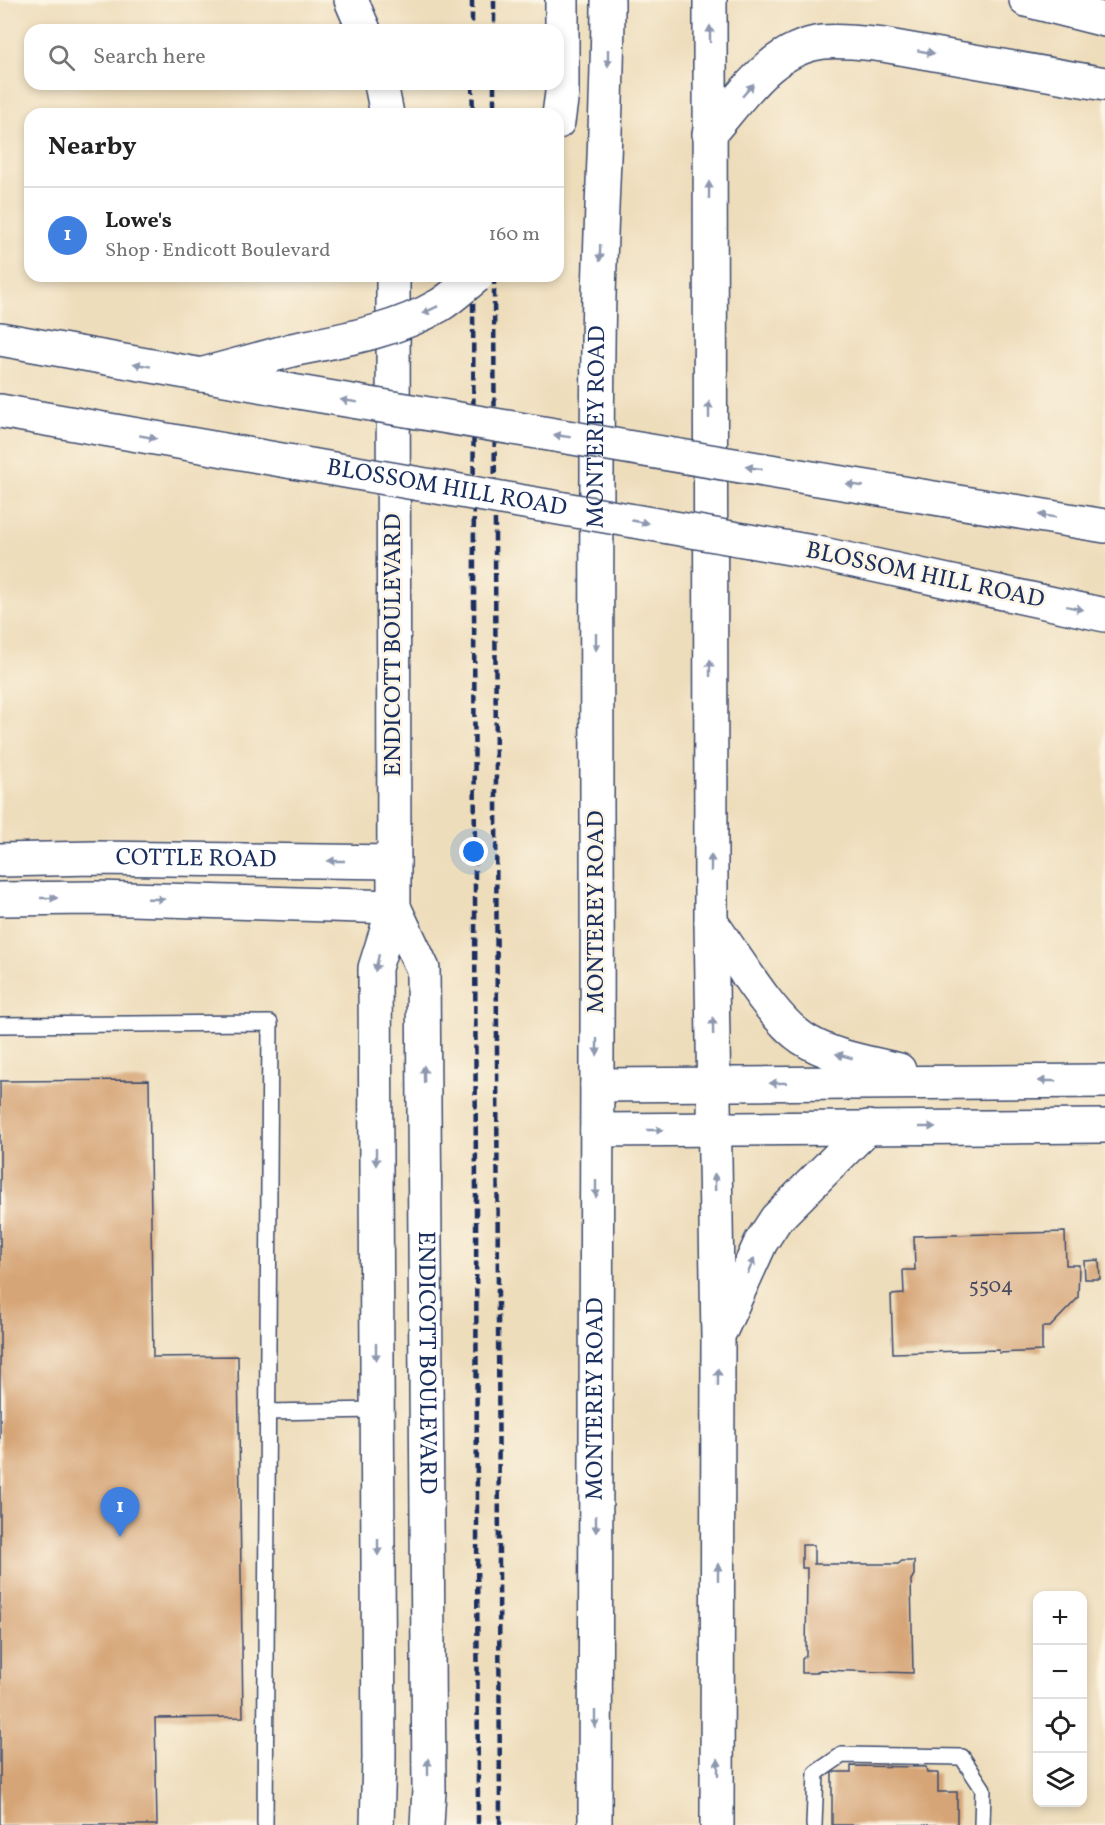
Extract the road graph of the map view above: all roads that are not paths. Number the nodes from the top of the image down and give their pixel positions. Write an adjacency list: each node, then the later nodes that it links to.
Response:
1 (351, 0): 7 (main road)
2 (562, 0): 8 (main road)
3 (608, 0): 33 (main road, MONTEREY ROAD, one-way to 33)
4 (710, 0): 14 (main road, one-way to 4)
5 (1026, 0): 6 (main road)
6 (1105, 20)
7 (361, 24)
8 (562, 24)
9 (1105, 84): 14 (main road, one-way to 9)
10 (382, 90): 12 (main road)
11 (562, 90): 13 (main road)
12 (386, 108)
13 (560, 108)
14 (710, 134): 28 (main road, one-way to 14)
15 (393, 282): 25 (main road, ENDICOTT BOULEVARD)
16 (469, 282): 18 (main road, one-way to 18, bridge)
17 (0, 339): 18 (main road, one-way to 17)
18 (200, 375): 22 (main road, one-way to 18, bridge)
19 (0, 411): 20 (main road, BLOSSOM HILL ROAD)
20 (90, 427): 21 (main road); 23 (main road, BLOSSOM HILL ROAD, one-way to 23, bridge)
21 (0, 429)
22 (1105, 526)
23 (1105, 615)
24 (0, 860): 25 (main road, COTTLE ROAD, one-way to 24)
25 (394, 861): 27 (main road, ENDICOTT BOULEVARD)
26 (0, 898): 27 (main road, COTTLE ROAD, one-way to 27)
27 (394, 907): 39 (main road, ENDICOTT BOULEVARD, one-way to 39); 43 (main road, ENDICOTT BOULEVARD, one-way to 27)
28 (711, 922): 30 (main road, one-way to 28); 32 (main road, one-way to 28)
29 (0, 1025): 40 (lane)
30 (941, 1081): 31 (main road, one-way to 30); 32 (main road, one-way to 32)
31 (1105, 1081)
32 (714, 1084): 33 (main road); 36 (main road)
33 (597, 1085): 37 (main road, MONTEREY ROAD)
34 (1105, 1126): 35 (main road, one-way to 34)
35 (868, 1127): 36 (main road); 38 (main road, one-way to 35)
36 (715, 1129): 37 (main road, one-way to 36); 38 (main road, one-way to 36)
37 (597, 1130): 44 (main road, MONTEREY ROAD, one-way to 44)
38 (718, 1338): 45 (main road, one-way to 38)
39 (377, 1410): 40 (lane); 42 (main road, ENDICOTT BOULEVARD, one-way to 42)
40 (267, 1412): 41 (lane)
41 (264, 1825)
42 (377, 1825)
43 (427, 1825)
44 (595, 1825)
45 (717, 1825)
46 (814, 1825): 47 (lane)
47 (982, 1825)

